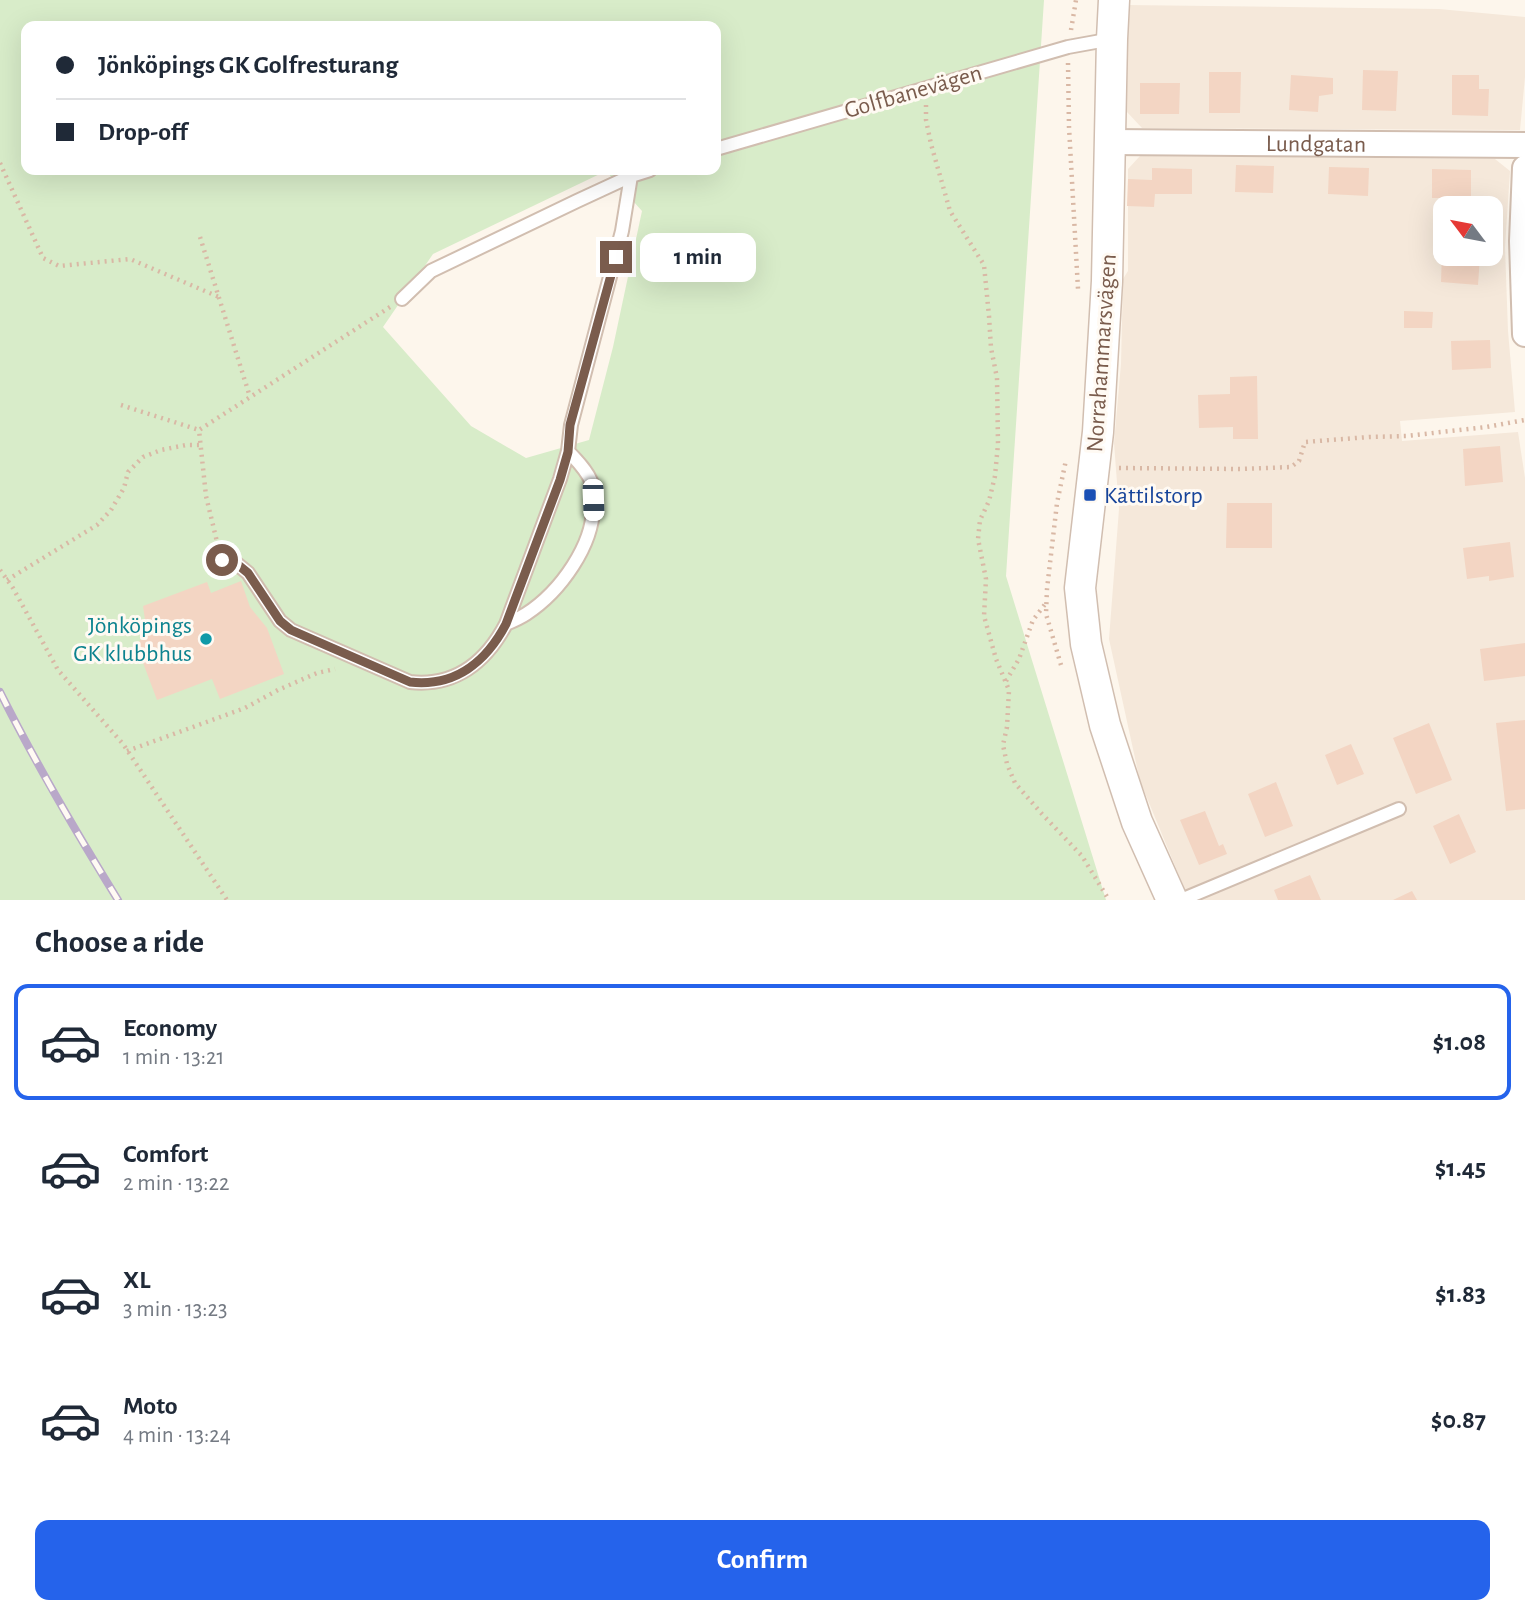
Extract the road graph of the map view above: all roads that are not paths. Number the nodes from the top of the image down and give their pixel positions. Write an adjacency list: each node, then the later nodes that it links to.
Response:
1 (1114, 0): 2 (street, Norrahammarsvägen)
2 (1112, 39): 3 (street, Norrahammarsvägen); 5 (lane, Golfbanevägen)
3 (1110, 142): 4 (street, Lundgatan); 15 (street, Norrahammarsvägen)
4 (1525, 145)
5 (721, 148)
6 (1525, 168): 10 (street)
7 (636, 175): 8 (lane)
8 (631, 177): 9 (lane); 11 (lane)
9 (402, 299)
10 (1525, 334)
11 (568, 452): 13 (lane); 13 (lane)
12 (222, 560): 13 (lane)
13 (506, 624)
14 (1399, 809): 16 (lane)
15 (1172, 900)
16 (1181, 900)

